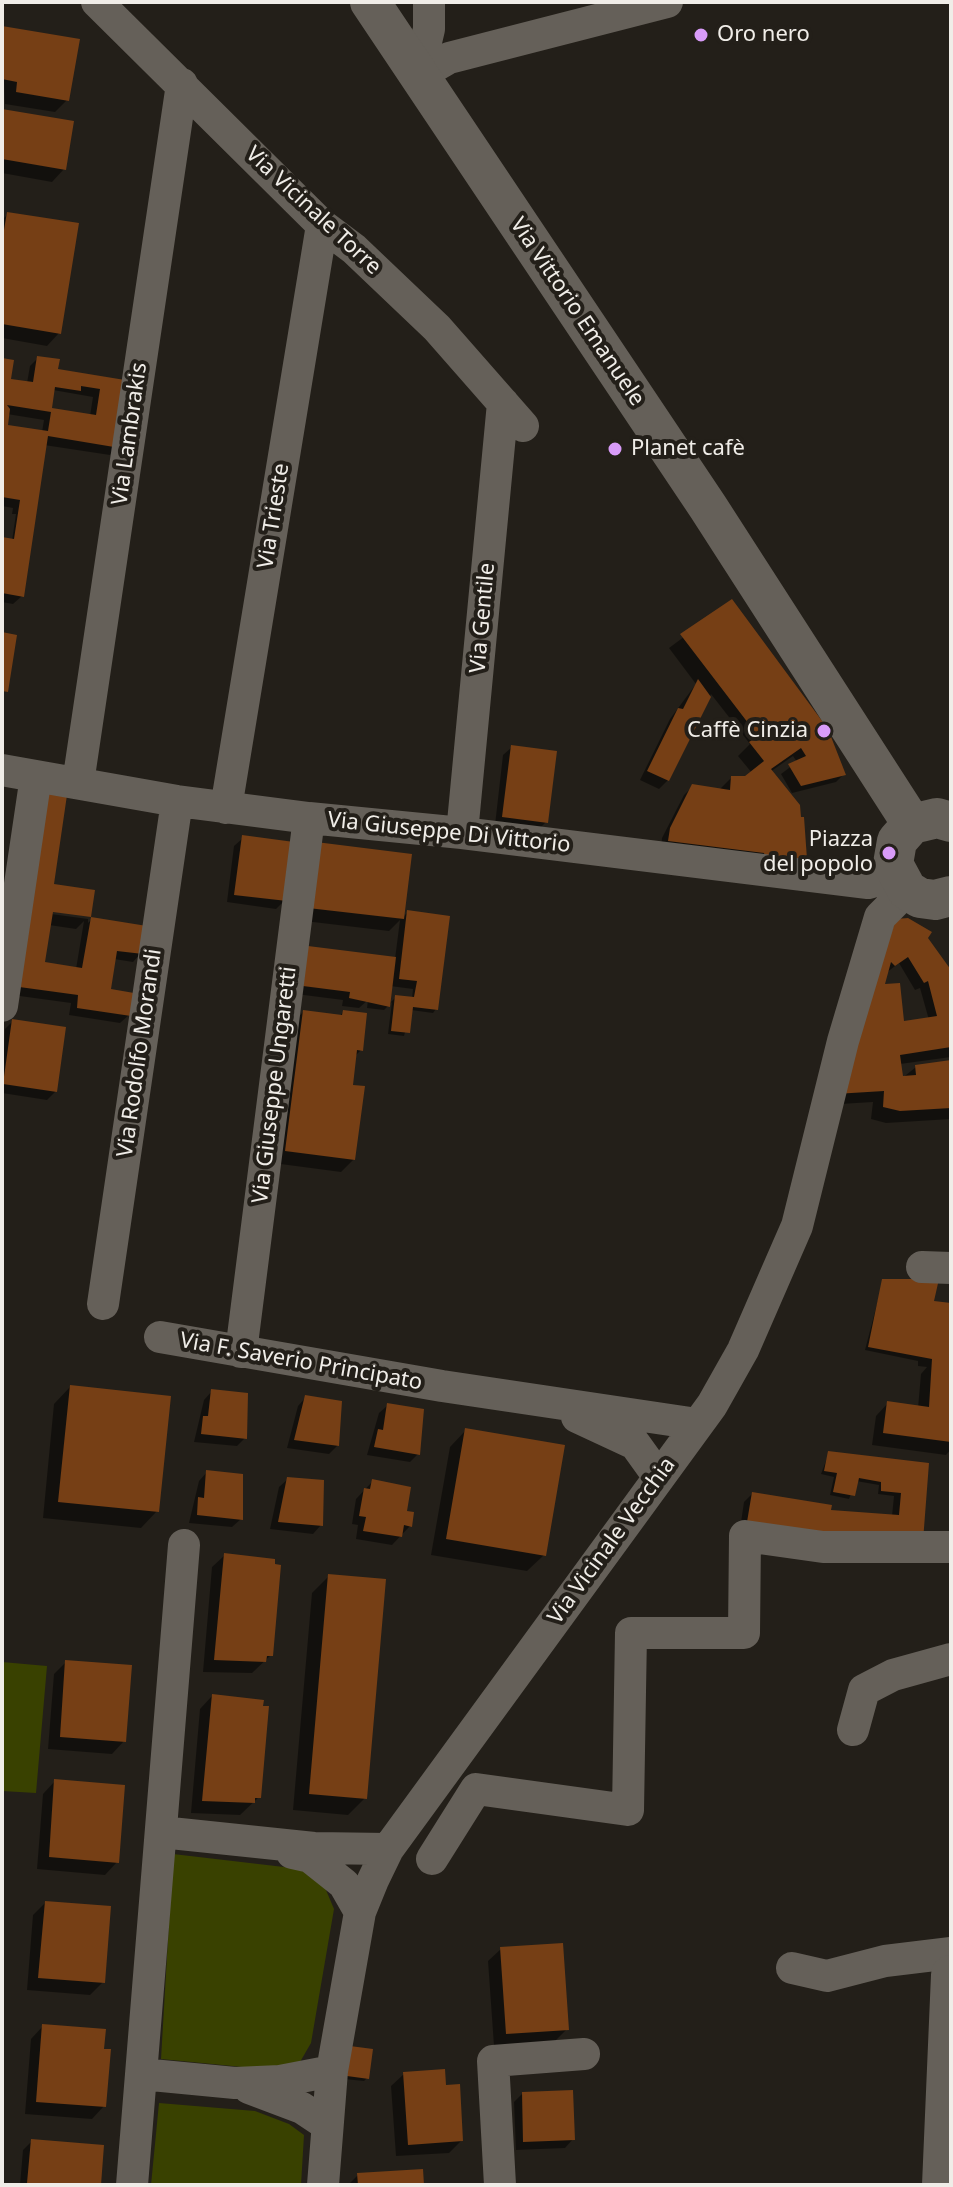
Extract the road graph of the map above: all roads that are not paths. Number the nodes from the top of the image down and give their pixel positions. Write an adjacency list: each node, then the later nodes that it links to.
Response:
1 (97, 2): 7 (street, Via Vicinale Torre)
2 (370, 2): 6 (street, Via Vittorio Emanuele)
3 (429, 2): 6 (street)
4 (667, 2): 5 (street)
5 (584, 12): 6 (street)
6 (418, 76): 16 (street, Via Vittorio Emanuele)
7 (182, 84): 8 (street, Via Vicinale Torre); 12 (street, Via Lambrakis)
8 (322, 225): 9 (street, Via Vicinale Torre); 14 (street, Via Trieste)
9 (513, 414): 17 (street, Via Gentile)
10 (2, 770): 11 (street, Via Giuseppe Di Vittorio)
11 (36, 776): 12 (street, Via Giuseppe Di Vittorio); 20 (street)
12 (78, 783): 13 (street, Via Giuseppe Di Vittorio)
13 (177, 801): 14 (street, Via Giuseppe Di Vittorio); 21 (street, Via Rodolfo Morandi)
14 (226, 808): 15 (street, Via Giuseppe Di Vittorio)
15 (309, 818): 17 (street, Via Giuseppe Di Vittorio); 23 (street, Via Giuseppe Ungaretti)
16 (932, 823): 18 (street)
17 (462, 833): 18 (street, Via Giuseppe Di Vittorio)
18 (901, 883): 19 (street); 25 (street, Via Vicinale Vecchia)
19 (951, 898)
20 (2, 1006)
21 (103, 1304)
22 (160, 1337): 23 (street, Via F. Saverio Principato)
23 (241, 1352): 24 (street, Via F. Saverio Principato)
24 (442, 1386): 25 (street); 26 (street)
25 (697, 1424): 26 (street, Via Vicinale Vecchia)
26 (658, 1476): 33 (street, Via Vicinale Vecchia)
27 (184, 1545): 31 (street)
28 (951, 1547): 34 (street)
29 (951, 1659): 30 (street)
30 (853, 1730)
31 (161, 1832): 32 (street); 41 (street)
32 (250, 1843): 33 (street); 35 (street)
33 (388, 1849): 35 (street, Via Vicinale Vecchia)
34 (432, 1859)
35 (360, 1912): 40 (street, Via Vicinale Vecchia)
36 (951, 1953): 38 (street)
37 (951, 1975): 47 (street)
38 (810, 1979)
39 (584, 2054): 46 (street)
40 (332, 2071): 42 (street); 43 (street, Via Vicinale Vecchia)
41 (141, 2074): 42 (street); 44 (street)
42 (235, 2083): 43 (street)
43 (326, 2124): 45 (street, Via Vicinale Vecchia)
44 (132, 2185)
45 (323, 2185)
46 (500, 2185)
47 (942, 2185)

